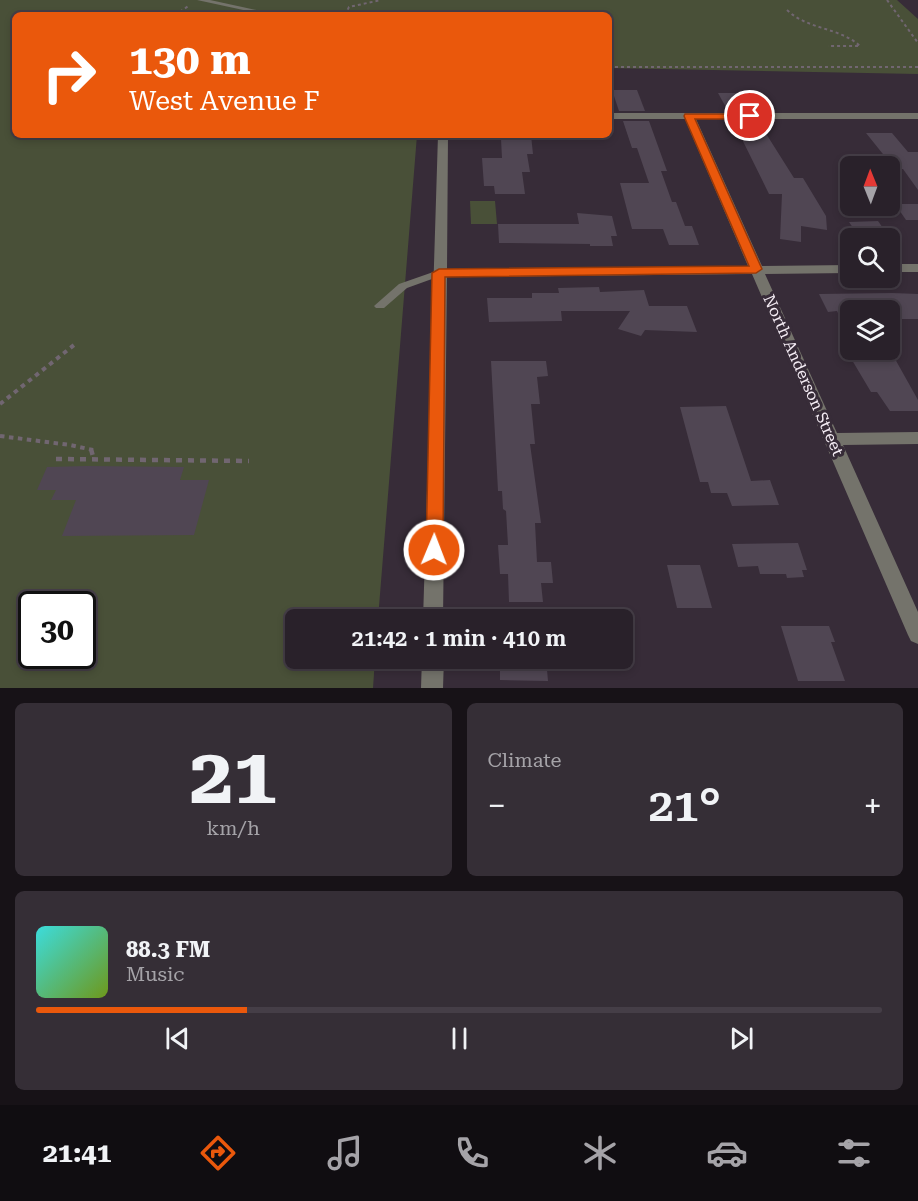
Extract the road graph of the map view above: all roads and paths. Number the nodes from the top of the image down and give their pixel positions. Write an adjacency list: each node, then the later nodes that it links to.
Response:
1 (200, 0): 7 (lane)
2 (381, 0): 8 (path)
3 (887, 0): 9 (path)
4 (191, 5): 6 (path)
5 (787, 10): 10 (path)
6 (180, 12)
7 (261, 12)
8 (345, 12)
9 (918, 43)
10 (828, 45)
11 (612, 67): 12 (path)
12 (918, 67)
13 (612, 116): 14 (street)
14 (689, 116): 15 (street); 19 (street, North Anderson Street)
15 (918, 116)
16 (443, 138): 21 (street)
17 (900, 268): 18 (street)
18 (918, 268)
19 (756, 269): 20 (street); 21 (street); 27 (street, North Anderson Street)
20 (840, 269)
21 (439, 273): 22 (lane); 31 (street)
22 (380, 306)
23 (74, 345): 24 (path)
24 (0, 404)
25 (0, 436): 29 (path)
26 (918, 438): 27 (street)
27 (832, 439): 32 (street, North Anderson Street)
28 (56, 459): 29 (path)
29 (94, 460): 30 (path)
30 (249, 461)
31 (433, 609)
32 (918, 634)
33 (433, 669): 34 (street)
34 (432, 688)

